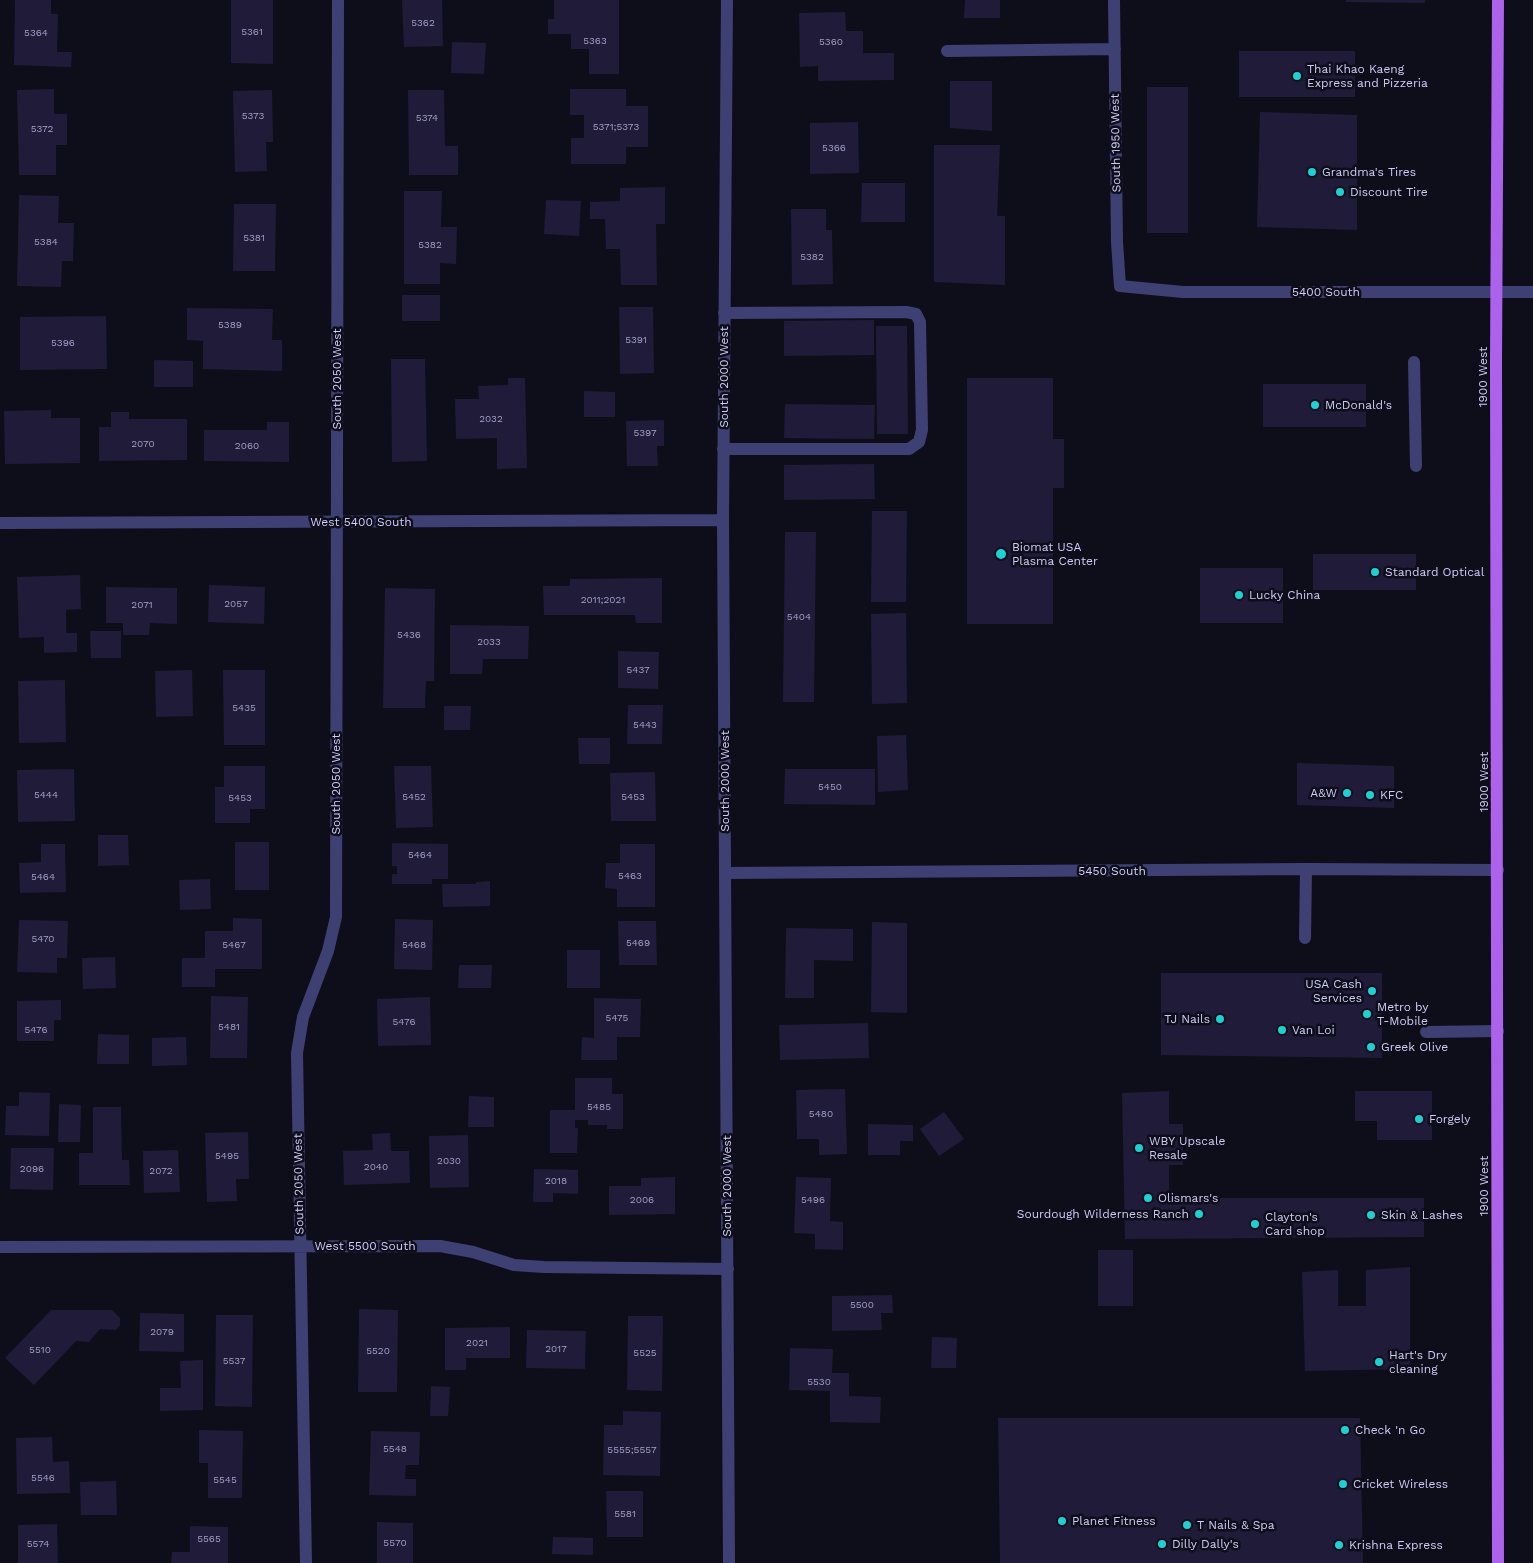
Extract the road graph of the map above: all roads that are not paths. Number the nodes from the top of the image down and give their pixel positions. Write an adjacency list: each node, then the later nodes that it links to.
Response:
1 (338, 0): 15 (street, South 2050 West)
2 (727, 0): 10 (street, South 2000 West)
3 (1114, 0): 5 (street, South 1950 West)
4 (1498, 0): 8 (main road, 1900 West)
5 (1115, 49): 6 (street); 7 (street, South 1950 West)
6 (947, 51)
7 (1120, 286): 8 (street, 5400 South)
8 (1498, 292): 9 (street, 5400 South); 18 (main road, 1900 West)
9 (1533, 292)
10 (724, 313): 12 (street, South 2000 West); 12 (street)
11 (1414, 362): 13 (street)
12 (724, 449): 14 (street, South 2000 West)
13 (1416, 466)
14 (723, 520): 15 (street, West 5400 South); 19 (street, South 2000 West)
15 (337, 522): 16 (street, West 5400 South); 23 (street, South 2050 West)
16 (0, 523)
17 (1306, 869): 18 (street, 5450 South); 19 (street, 5450 South); 20 (street)
18 (1498, 870): 21 (main road, 1900 West)
19 (725, 872): 25 (street, South 2000 West)
20 (1305, 938)
21 (1498, 1031): 22 (street); 28 (main road, 1900 West)
22 (1426, 1032)
23 (300, 1246): 24 (street, West 5500 South); 25 (street, West 5500 South); 26 (street, South 2050 West)
24 (0, 1247)
25 (728, 1269): 27 (street, South 2000 West)
26 (306, 1563)
27 (729, 1563)
28 (1498, 1563)

